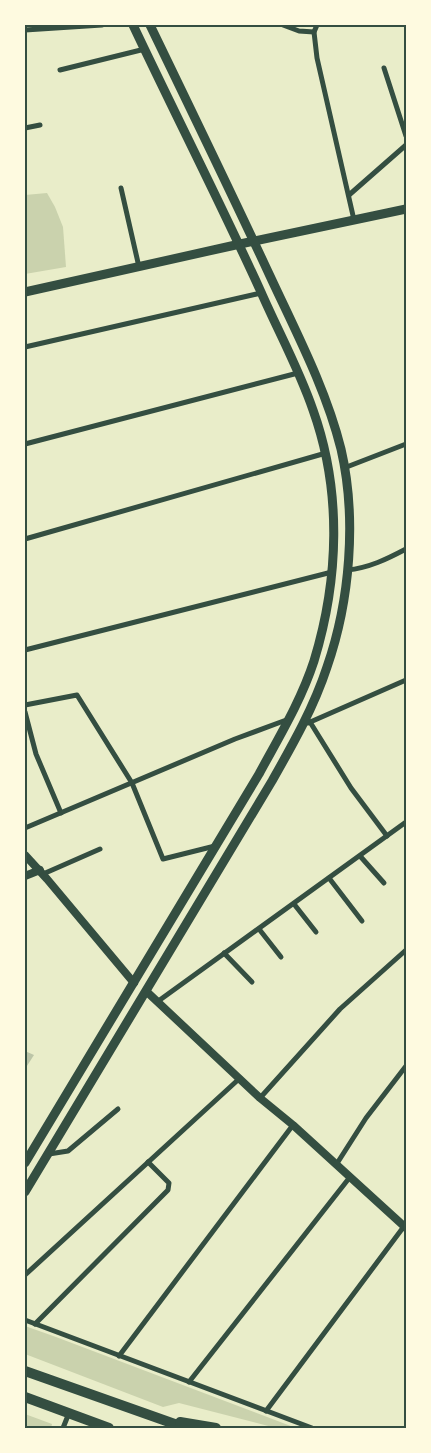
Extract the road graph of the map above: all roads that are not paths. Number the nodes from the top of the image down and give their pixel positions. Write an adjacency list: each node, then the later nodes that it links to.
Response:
1 (102, 25): 6 (street)
2 (133, 25): 8 (main road)
3 (150, 25): 19 (main road)
4 (283, 25): 7 (street)
5 (317, 25): 7 (street)
6 (25, 30)
7 (314, 32): 16 (street)
8 (145, 50): 10 (street); 20 (main road)
9 (384, 68): 13 (street)
10 (60, 70)
11 (40, 124): 12 (street)
12 (25, 128)
13 (406, 136)
14 (406, 145): 16 (street)
15 (121, 188): 21 (street)
16 (349, 196): 18 (street)
17 (406, 209): 18 (main road)
18 (354, 220): 19 (main road)
19 (254, 242): 20 (main road); 29 (main road)
20 (240, 244): 21 (main road); 23 (main road)
21 (139, 268): 22 (main road)
22 (25, 292)
23 (261, 293): 24 (street); 25 (main road)
24 (25, 347)
25 (298, 373): 26 (street); 28 (main road)
26 (25, 444)
27 (406, 444): 29 (street)
28 (326, 453): 30 (street); 33 (main road)
29 (344, 468): 32 (main road)
30 (25, 539)
31 (406, 549): 32 (street)
32 (347, 570): 39 (main road)
33 (332, 572): 34 (street); 38 (main road)
34 (25, 650)
35 (406, 680): 39 (street)
36 (25, 705): 40 (street)
37 (25, 712): 41 (street)
38 (290, 719): 40 (street); 45 (main road)
39 (307, 724): 44 (street); 62 (main road)
40 (132, 783): 41 (street); 45 (street)
41 (61, 813): 43 (street)
42 (406, 822): 44 (street)
43 (25, 828)
44 (387, 836): 48 (street)
45 (216, 846): 60 (main road)
46 (100, 849): 49 (street)
47 (25, 854): 49 (street)
48 (360, 856): 51 (street); 52 (street)
49 (41, 872): 50 (street); 60 (street)
50 (25, 876)
51 (329, 878): 53 (street); 54 (street)
52 (384, 883)
53 (294, 904): 55 (street); 56 (street)
54 (362, 920)
55 (259, 929): 58 (street); 59 (street)
56 (316, 932)
57 (406, 950): 66 (street)
58 (224, 953): 61 (street); 63 (street)
59 (281, 957)
60 (134, 982): 62 (main road); 71 (main road)
61 (252, 982)
62 (146, 991): 63 (street); 69 (main road)
63 (157, 1002): 65 (street)
64 (406, 1066): 72 (street)
65 (241, 1078): 66 (street); 70 (street)
66 (260, 1098): 68 (street)
67 (118, 1109): 69 (street)
68 (293, 1125): 72 (street); 79 (street)
69 (48, 1154): 74 (main road)
70 (148, 1162): 76 (street); 78 (street)
71 (25, 1163)
72 (336, 1165): 73 (street)
73 (350, 1177): 75 (street); 81 (street)
74 (25, 1192)
75 (405, 1226): 83 (street)
76 (25, 1274)
77 (25, 1320): 78 (street)
78 (35, 1324): 79 (street)
79 (119, 1356): 81 (street)
80 (25, 1371): 85 (main road)
81 (190, 1382): 83 (street)
82 (25, 1397): 84 (main road)
83 (266, 1411): 90 (street)
84 (69, 1413): 86 (street); 87 (main road)
85 (159, 1418): 88 (main road); 89 (main road)
86 (63, 1428)
87 (108, 1428)
88 (186, 1428)
89 (216, 1428)
90 (312, 1428)

